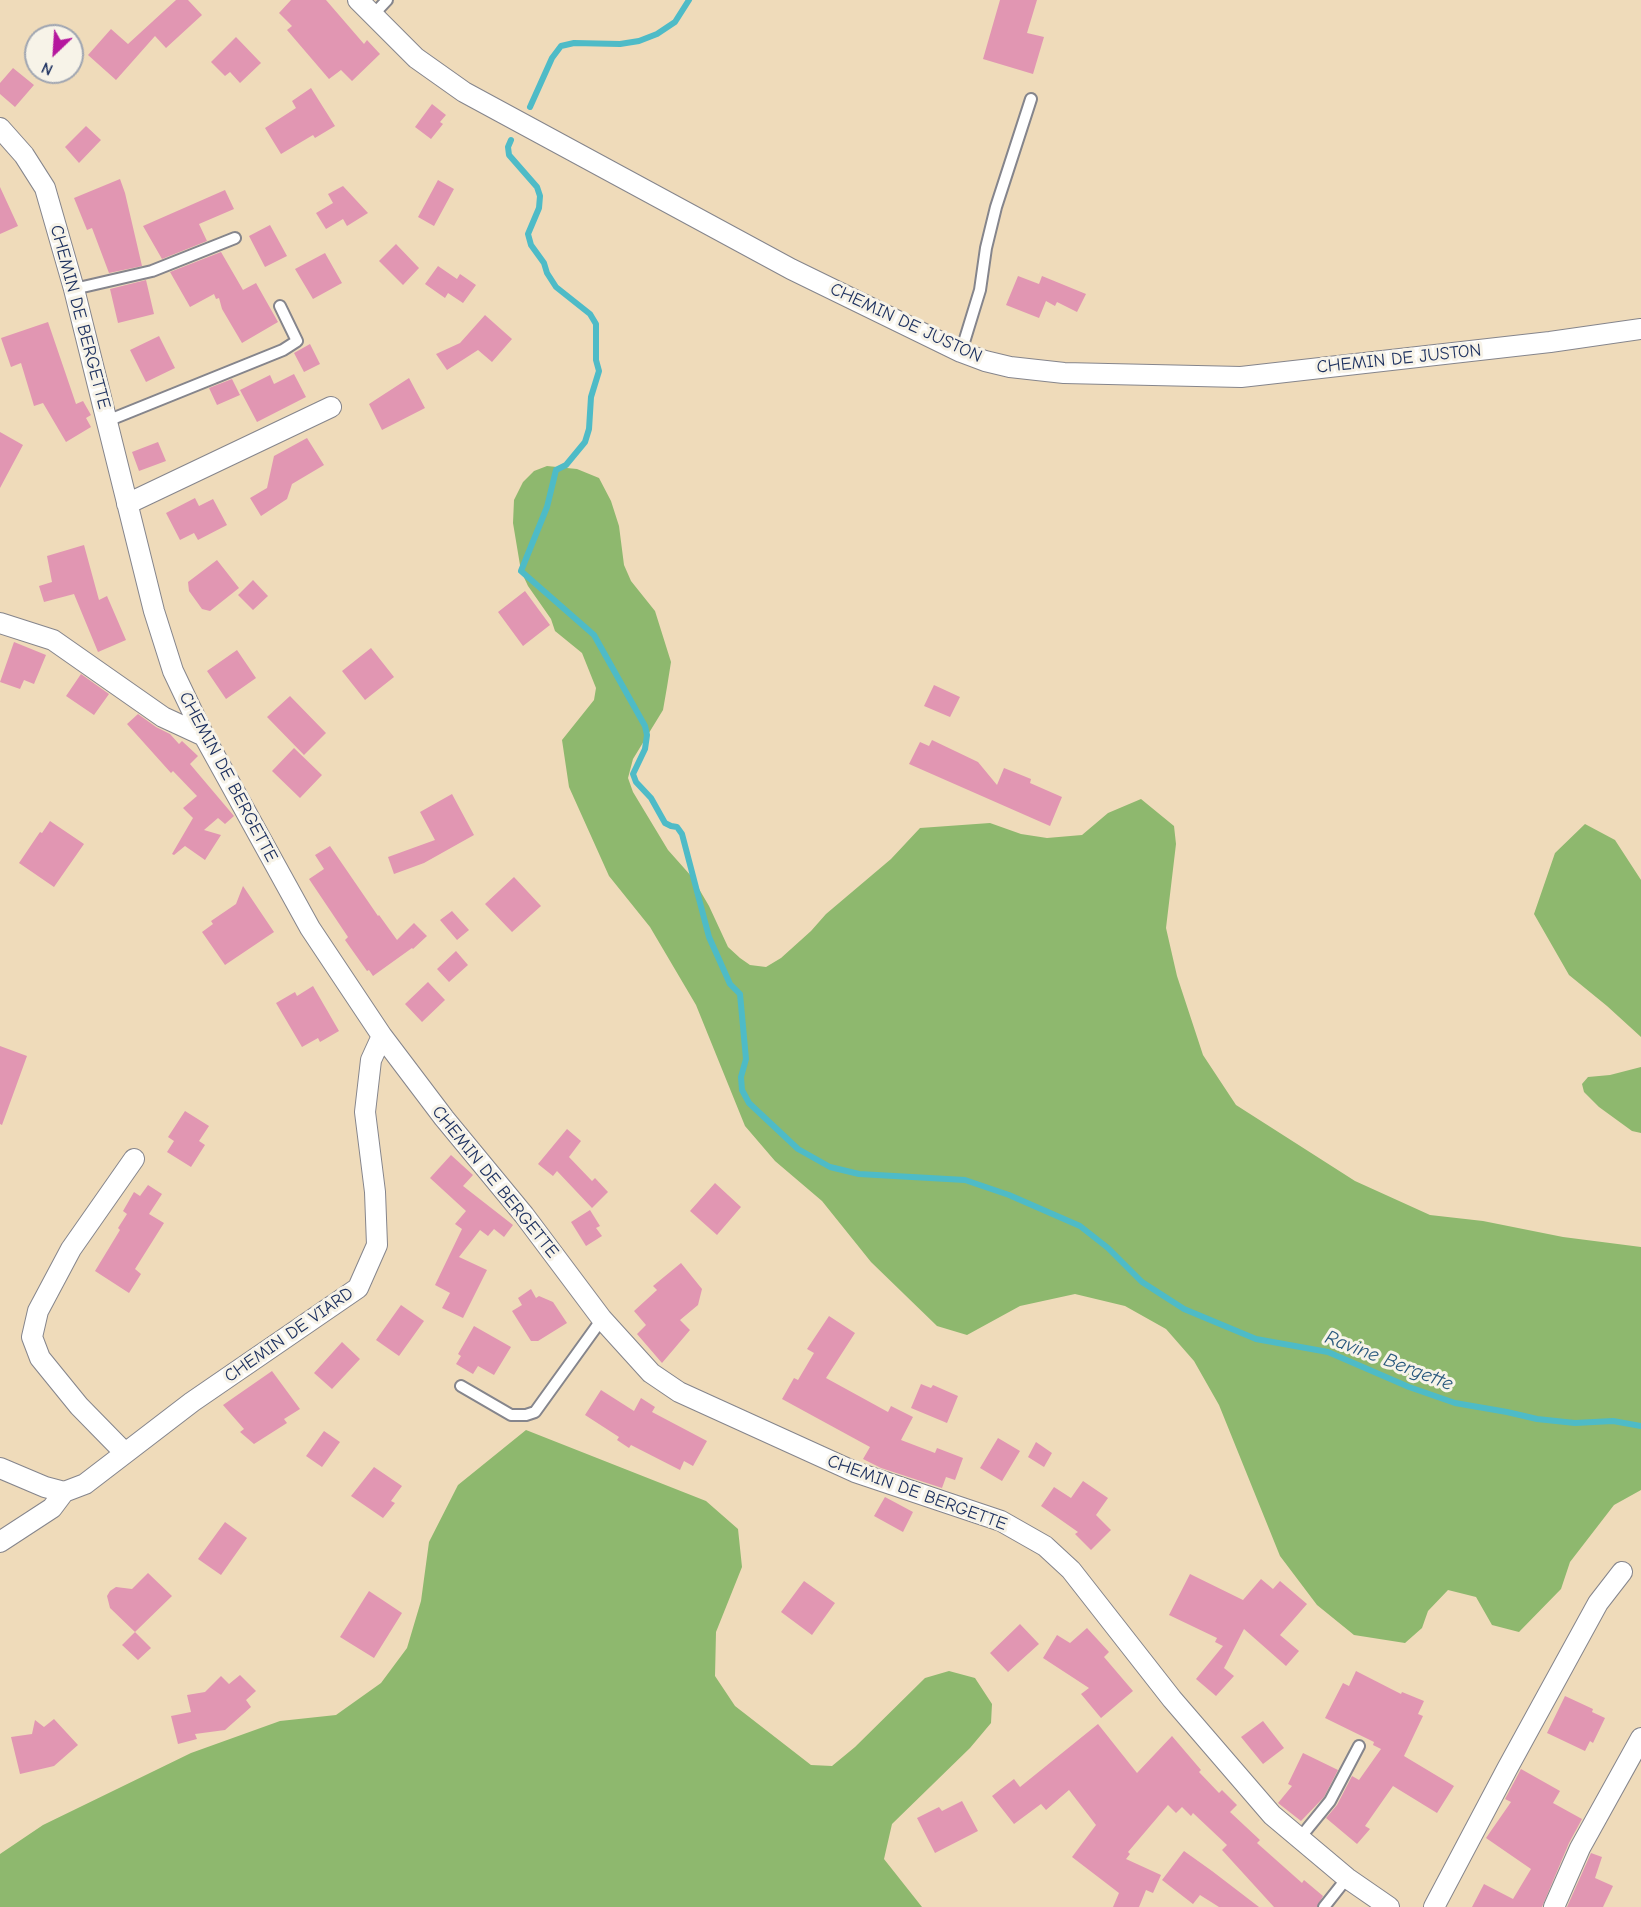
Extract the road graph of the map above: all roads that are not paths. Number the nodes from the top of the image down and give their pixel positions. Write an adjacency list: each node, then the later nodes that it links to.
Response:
1 (358, 0): 3 (street, CHEMIN DE JUSTON)
2 (387, 0): 3 (lane)
3 (372, 16): 10 (street, CHEMIN DE JUSTON)
4 (1031, 99): 10 (lane)
5 (0, 128): 7 (street, CHEMIN DE BERGETTE)
6 (235, 238): 7 (lane)
7 (74, 289): 12 (street, CHEMIN DE BERGETTE)
8 (280, 306): 12 (lane)
9 (1641, 329): 10 (street, CHEMIN DE JUSTON)
10 (960, 352)
11 (331, 407): 13 (street)
12 (107, 421): 13 (street, CHEMIN DE BERGETTE)
13 (127, 504): 15 (street, CHEMIN DE BERGETTE)
14 (0, 623): 15 (street)
15 (204, 736): 16 (street, CHEMIN DE BERGETTE)
16 (382, 1036): 18 (street, CHEMIN DE BERGETTE); 20 (street, CHEMIN DE VIARD)
17 (134, 1159): 20 (street)
18 (602, 1318): 19 (lane); 27 (street, CHEMIN DE BERGETTE)
19 (461, 1386)
20 (125, 1453): 22 (street, CHEMIN DE VIARD)
21 (0, 1468): 22 (street)
22 (63, 1492): 23 (street)
23 (0, 1542)
24 (1622, 1572): 31 (street)
25 (1641, 1738): 32 (street)
26 (1359, 1746): 27 (lane)
27 (1299, 1839): 28 (street, CHEMIN DE BERGETTE)
28 (1347, 1878): 29 (lane); 30 (street, CHEMIN DE BERGETTE)
29 (1324, 1907)
30 (1389, 1907)
31 (1434, 1907)
32 (1554, 1907)

